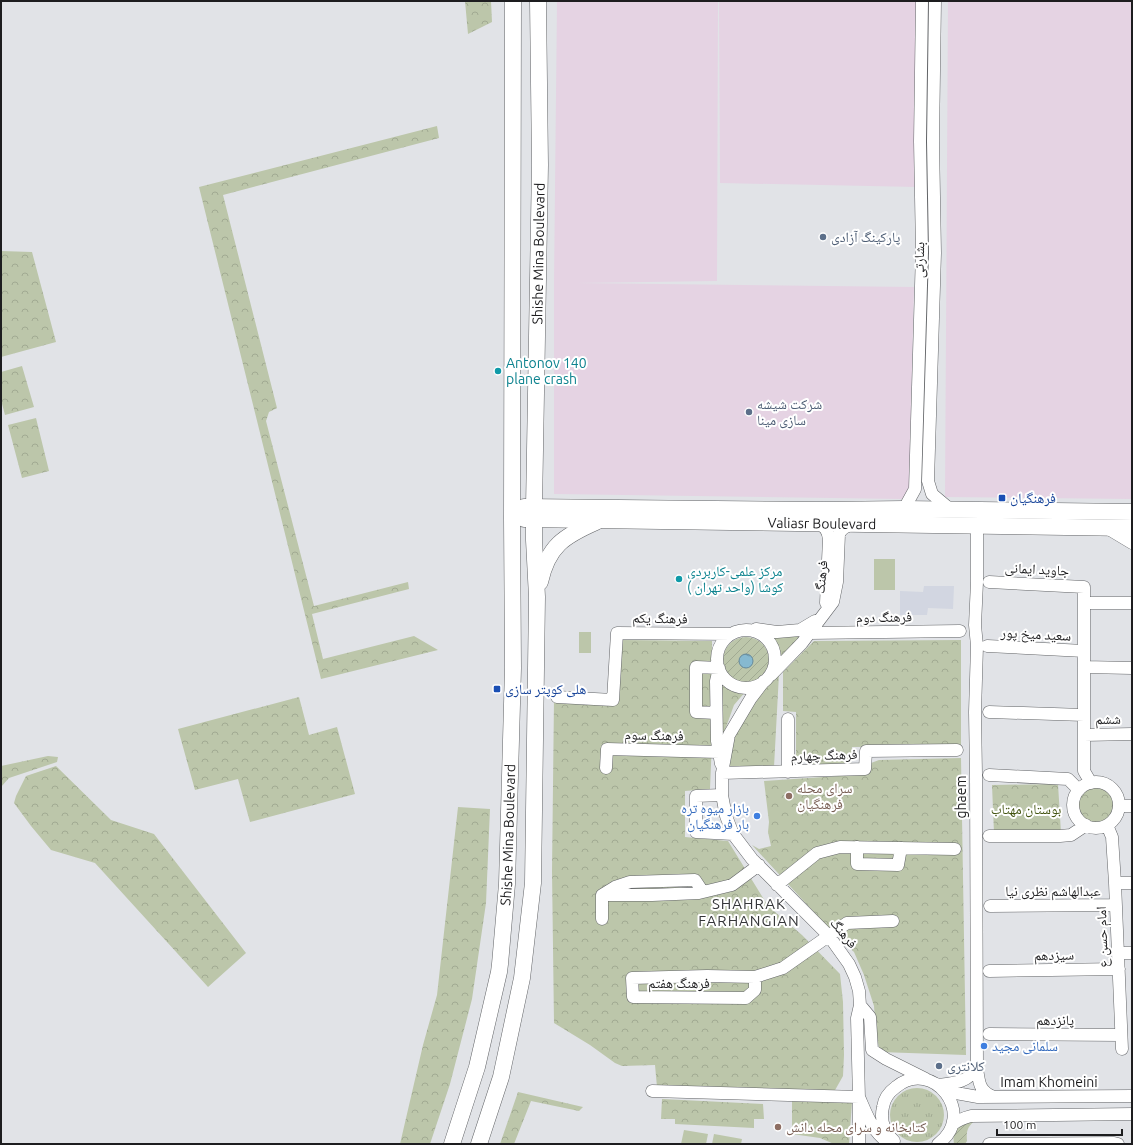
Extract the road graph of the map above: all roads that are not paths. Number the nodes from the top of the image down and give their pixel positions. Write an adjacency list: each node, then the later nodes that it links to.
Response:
1 (513, 1): 10 (main road, Shishe Mina Boulevard)
2 (538, 1): 11 (main road, Shishe Mina Boulevard)
3 (922, 1): 5 (street, بشارتی)
4 (934, 1): 6 (street, بشارتی)
5 (920, 141): 6 (street); 7 (street, بشارتی)
6 (933, 141): 8 (street, بشارتی)
7 (904, 509): 8 (main road, Valiasr Boulevard); 13 (main road, Valiasr Boulevard)
8 (951, 510): 9 (main road, Valiasr Boulevard)
9 (1132, 512)
10 (512, 513): 11 (main road, Valiasr Boulevard); 71 (main road, Shishe Mina Boulevard)
11 (534, 513): 12 (main road, Valiasr Boulevard); 14 (main road, Valiasr Boulevard); 21 (main road, Shishe Mina Boulevard)
12 (817, 516): 13 (main road, Valiasr Boulevard); 14 (main road, Valiasr Boulevard); 18 (street)
13 (852, 519): 15 (main road, Valiasr Boulevard); 18 (street)
14 (599, 521): 21 (main road)
15 (977, 525): 16 (main road, Valiasr Boulevard); 82 (street, ghaem)
16 (1106, 527): 17 (main road, Valiasr Boulevard); 19 (street)
17 (1132, 528)
18 (834, 539): 24 (street, فرهنگ)
19 (1132, 543)
20 (989, 582): 22 (street, جاوید ایمانی)
21 (537, 597): 72 (main road, Shishe Mina Boulevard)
22 (1084, 603): 23 (street); 30 (street)
23 (1132, 603)
24 (824, 614): 25 (street); 27 (street, فرهنگ)
25 (747, 630): 28 (street); 34 (street, فرهنگ)
26 (960, 631): 27 (street, فرهنگ دوم)
27 (809, 632): 34 (street, فرهنگ)
28 (731, 634): 32 (street, فرهنگ); 35 (street, فرهنگ یکم)
29 (987, 646): 30 (street, سعید میخ پور)
30 (1084, 651): 31 (street)
31 (1084, 667): 33 (street); 38 (street)
32 (719, 668): 34 (street, فرهنگ); 37 (street, فرهنگ); 37 (street)
33 (1132, 668)
34 (768, 678): 46 (street, فرهنگ)
35 (556, 697)
36 (989, 712): 38 (street)
37 (716, 713): 43 (street, فرهنگ)
38 (1084, 715): 41 (street)
39 (788, 720): 45 (street)
40 (1132, 734): 41 (street, ششم)
41 (1084, 735): 48 (street)
42 (957, 750): 45 (street, فرهنگ چهارم)
43 (719, 752): 44 (street, فرهنگ سوم); 46 (street, فرهنگ)
44 (606, 768)
45 (788, 772): 46 (street, فرهنگ چهارم)
46 (722, 773): 50 (street, فرهنگ)
47 (989, 775): 49 (street)
48 (1091, 782): 49 (street); 51 (street)
49 (1079, 790): 53 (street)
50 (722, 795): 55 (street, فرهنگ); 55 (street)
51 (1120, 806): 52 (street); 54 (street)
52 (1132, 806)
53 (1086, 825): 54 (street); 56 (street)
54 (1107, 825): 61 (street, امام حسن ع)
55 (733, 834): 60 (street, فرهنگ)
56 (989, 836)
57 (857, 847): 58 (street); 58 (street); 63 (street)
58 (901, 848): 59 (street)
59 (955, 849)
60 (759, 865): 63 (street, فرهنگ); 66 (street)
61 (1116, 883): 62 (street); 64 (street, امام حسن ع)
62 (1132, 883)
63 (777, 885): 68 (street, فرهنگ)
64 (1116, 905): 65 (street, عبدالهاشم نظری نیا); 69 (street, امام حسن ع)
65 (990, 906)
66 (602, 919)
67 (894, 921): 68 (street, فرهنگ هفتم)
68 (829, 936): 75 (street, فرهنگ هفتم); 76 (street, فرهنگ)
69 (1118, 953): 70 (street); 73 (street, امام حسن ع)
70 (1132, 953)
71 (500, 964): 72 (main road); 90 (main road, Shishe Mina Boulevard)
72 (524, 968): 91 (main road, Shishe Mina Boulevard)
73 (1119, 969): 74 (street, سیزدهم); 77 (street, امام حسن ع)
74 (989, 971)
75 (755, 977): 75 (street, فرهنگ هفتم)
76 (860, 1005): 80 (street); 81 (street, فرهنگ)
77 (1124, 1027): 78 (street, پانزدهم); 79 (street, امام حسن ع)
78 (989, 1034)
79 (1122, 1049)
80 (872, 1050): 81 (street); 83 (street)
81 (858, 1051): 86 (street, فرهنگ)
82 (977, 1068): 83 (street); 87 (street, ghaem)
83 (937, 1085): 87 (street, Imam Khomeini); 89 (street); 94 (street)
84 (652, 1091): 86 (street)
85 (1132, 1096): 87 (street, Imam Khomeini)
86 (859, 1097): 92 (street, فرهنگ); 93 (street)
87 (994, 1097)
88 (1132, 1114): 89 (street)
89 (949, 1134): 95 (street)
90 (452, 1144)
91 (479, 1144)
92 (858, 1144)
93 (890, 1144)
94 (897, 1144)
95 (938, 1144)
96 (989, 1144): 97 (street)
97 (1120, 1144)

